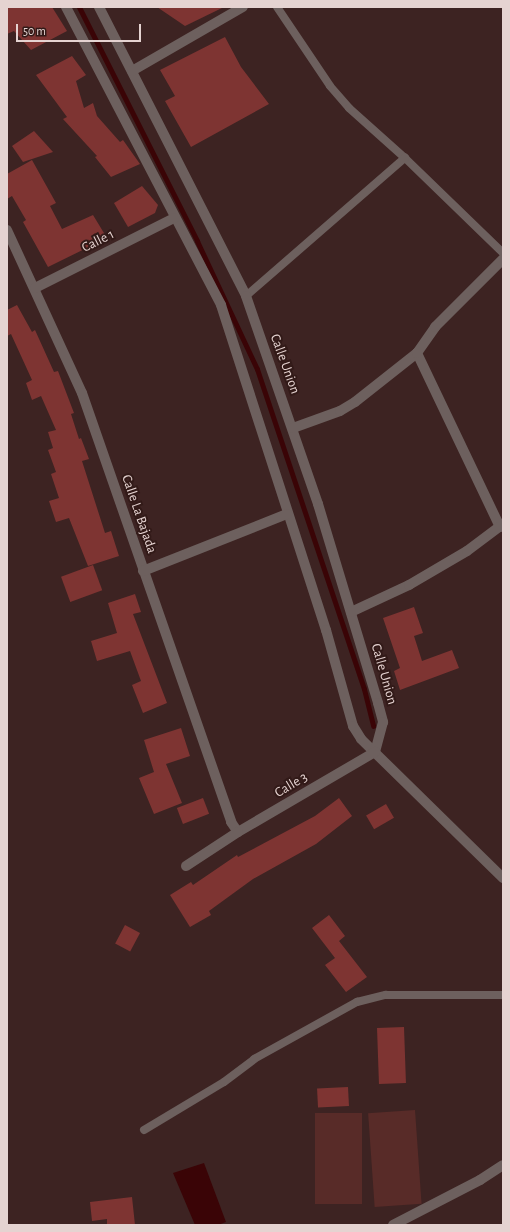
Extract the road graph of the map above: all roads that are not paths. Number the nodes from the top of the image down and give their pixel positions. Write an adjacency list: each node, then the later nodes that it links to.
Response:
1 (66, 7): 7 (street)
2 (99, 7): 5 (street, Calle Union)
3 (243, 7): 5 (street)
4 (277, 7): 6 (lane)
5 (132, 71): 12 (street, Calle Union)
6 (405, 158): 9 (lane); 12 (lane)
7 (174, 218): 11 (street, Calle 1); 15 (street)
8 (7, 230): 11 (street, Calle La Bajada)
9 (503, 253)
10 (503, 258): 13 (street)
11 (35, 288): 17 (street, Calle La Bajada)
12 (246, 296): 14 (street, Calle Union)
13 (416, 353): 14 (street); 16 (street)
14 (293, 428): 18 (street, Calle Union)
15 (287, 514): 17 (street); 19 (street)
16 (501, 526): 18 (street)
17 (143, 571): 20 (street, Calle La Bajada)
18 (351, 612): 19 (street, Calle Union)
19 (375, 752): 20 (street, Calle 3); 22 (street)
20 (238, 832): 21 (street, Calle 3)
21 (186, 866)
22 (503, 878)
23 (503, 995): 24 (lane)
24 (144, 1130)
25 (503, 1165): 26 (street)
26 (393, 1225)

